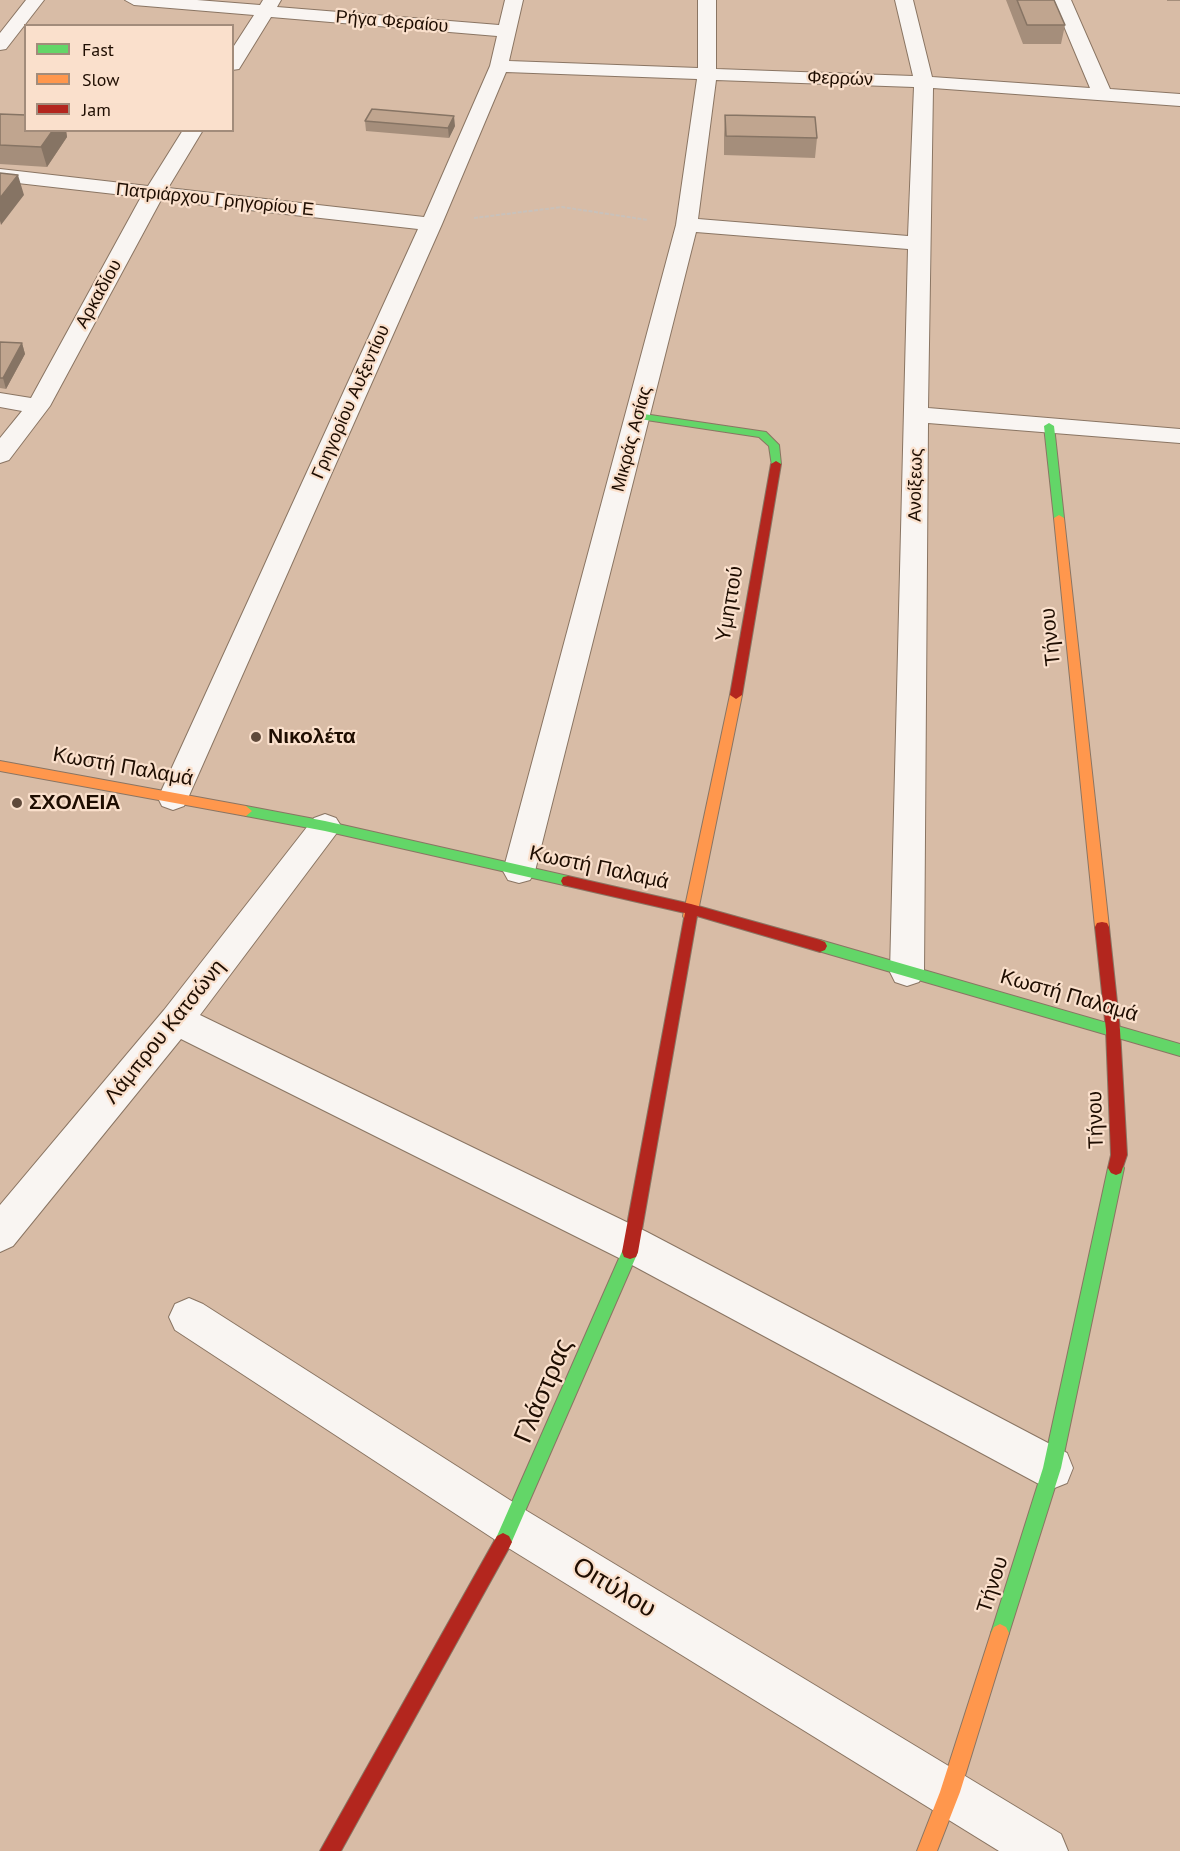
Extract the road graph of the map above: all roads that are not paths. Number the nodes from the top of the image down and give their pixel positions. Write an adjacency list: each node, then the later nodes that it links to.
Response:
1 (36, 0): 9 (street)
2 (134, 0): 7 (street, Ρήγα Φεραίου)
3 (514, 0): 8 (street, Γρηγορίου Αυξεντίου)
4 (707, 0): 12 (street, Μικράς Ασίας)
5 (904, 0): 13 (street, Ανοίξεως)
6 (1062, 0): 14 (street)
7 (269, 6): 8 (street, Ρήγα Φεραίου); 10 (street)
8 (506, 31): 11 (street, Γρηγορίου Αυξεντίου)
9 (0, 45)
10 (234, 62)
11 (499, 66): 12 (street, Φερρών); 19 (street, Γρηγορίου Αυξεντίου)
12 (707, 74): 13 (street, Φερρών); 20 (street, Μικράς Ασίας)
13 (924, 82): 14 (street, Φερρών); 21 (street, Ανοίξεως)
14 (1102, 94): 15 (street, Φερρών)
15 (1180, 100)
16 (192, 132): 18 (street, Αρκαδίου)
17 (0, 175): 18 (street, Πατριάρχου Γρηγορίου Ε)
18 (154, 193): 19 (street, Πατριάρχου Γρηγορίου Ε); 23 (street, Αρκαδίου)
19 (431, 224): 30 (street, Γρηγορίου Αυξεντίου)
20 (687, 225): 21 (street); 25 (street, Μικράς Ασίας)
21 (919, 243): 24 (street, Ανοίξεως)
22 (0, 400): 23 (street)
23 (38, 405): 28 (street, Αρκαδίου)
24 (918, 415): 26 (street); 34 (street, Ανοίξεως)
25 (638, 416): 32 (street, Μικράς Ασίας); 33 (street, Υμηττού)
26 (1049, 426): 27 (street); 36 (street, Τήνου)
27 (1180, 436)
28 (0, 455)
29 (0, 766): 30 (street, Κωστή Παλαμά)
30 (173, 798): 31 (street, Κωστή Παλαμά)
31 (325, 826): 32 (street, Κωστή Παλαμά); 35 (street, Λάμπρου Κατσώνη)
32 (519, 871): 33 (street, Κωστή Παλαμά)
33 (691, 909): 34 (street, Κωστή Παλαμά); 39 (street, Γλάστρας)
34 (907, 972): 36 (street, Κωστή Παλαμά)
35 (176, 1020): 38 (street, Λάμπρου Κατσώνη); 39 (street)
36 (1113, 1030): 37 (street, Κωστή Παλαμά); 41 (street, Τήνου)
37 (1180, 1050)
38 (0, 1234)
39 (633, 1245): 41 (street); 42 (street, Γλάστρας)
40 (189, 1317): 42 (street, Οιτύλου)
41 (1052, 1468): 43 (street, Τήνου)
42 (512, 1526): 43 (street, Οιτύλου); 44 (street, Γλάστρας)
43 (950, 1792): 45 (street, Τήνου); 46 (street, Οιτύλου)
44 (330, 1851)
45 (927, 1851)
46 (1044, 1851)

